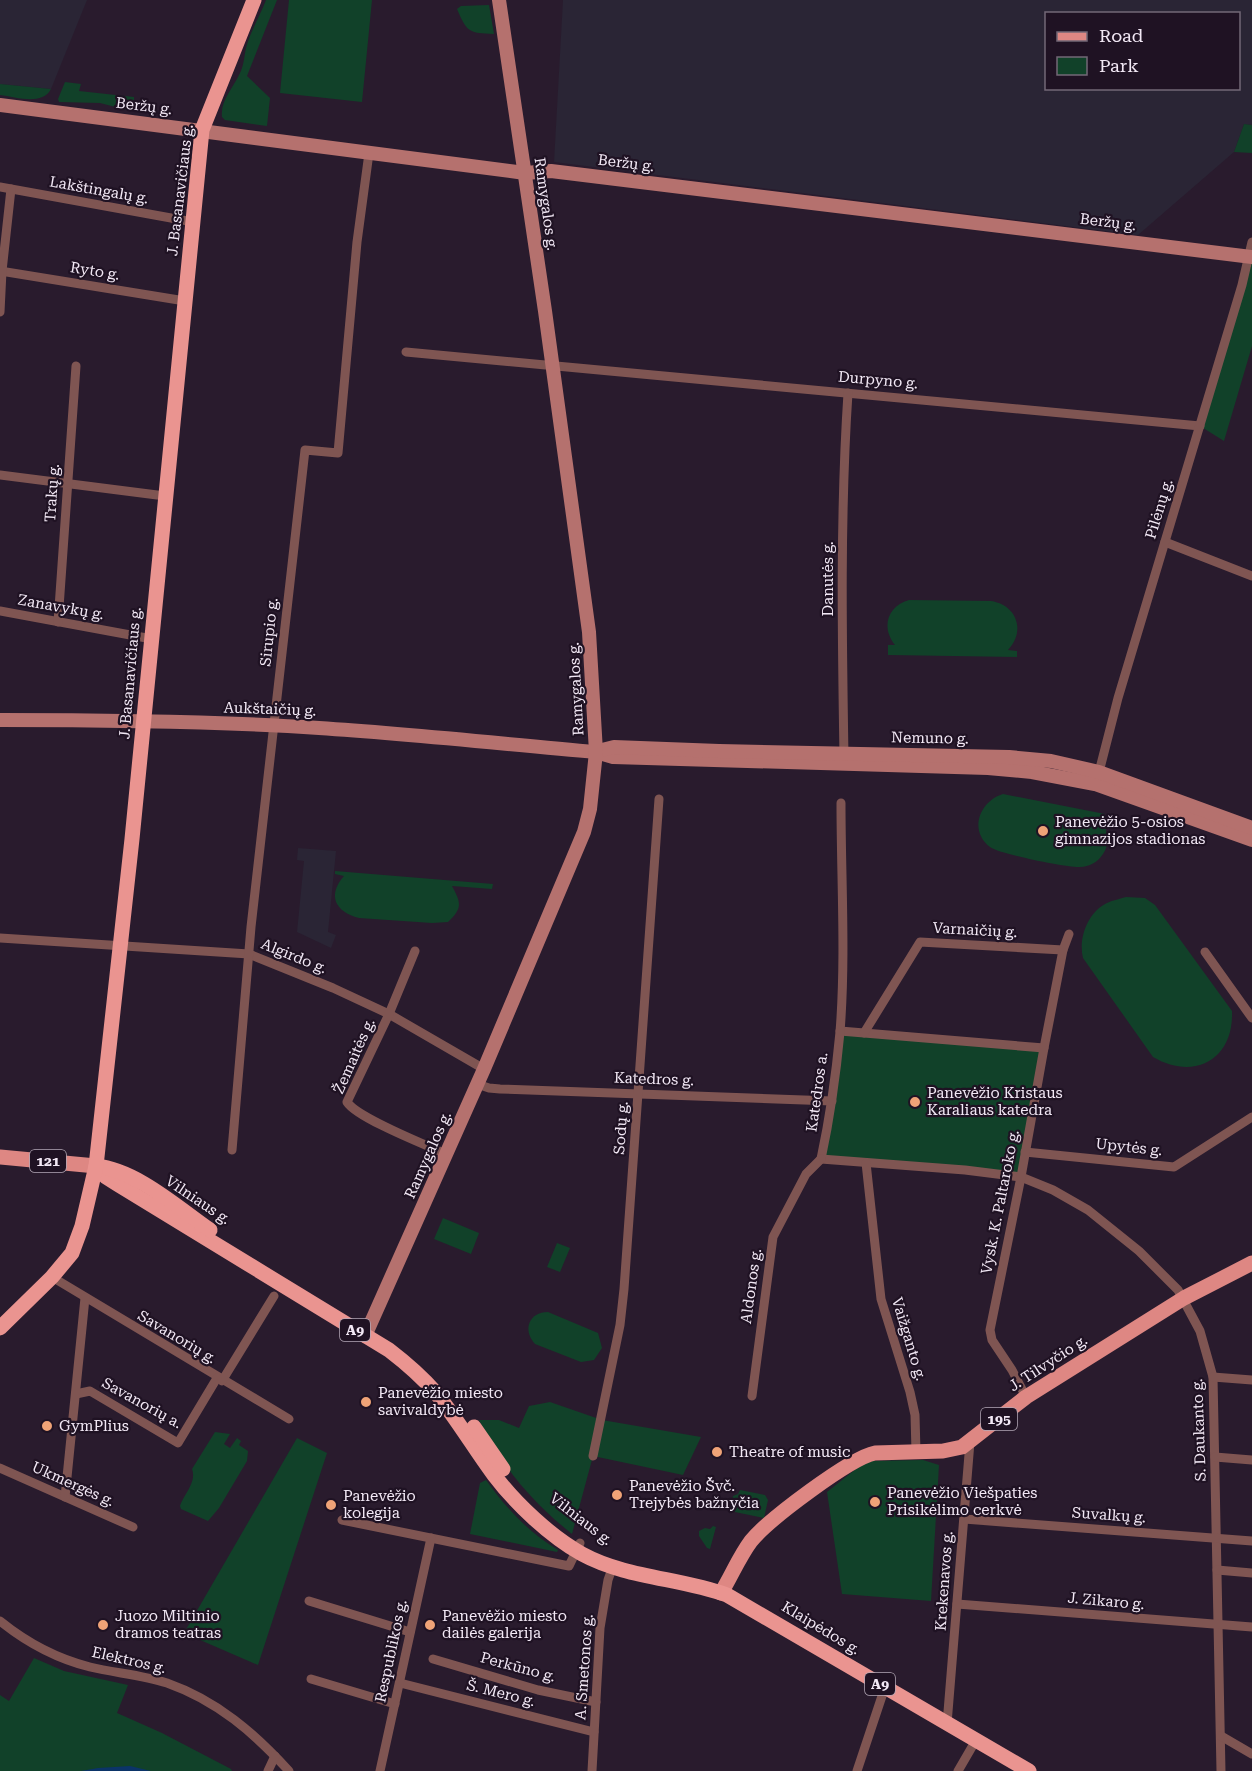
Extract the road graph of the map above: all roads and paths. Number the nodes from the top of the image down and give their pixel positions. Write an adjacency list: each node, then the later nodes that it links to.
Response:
1 (254, 0): 4 (highway, J. Basanavičiaus g.)
2 (499, 0): 6 (main road, Ramygalos g.)
3 (0, 105): 4 (main road, Beržų g.)
4 (202, 130): 5 (main road, Beržų g.); 9 (highway, J. Basanavičiaus g.)
5 (369, 153): 6 (main road, Beržų g.); 30 (street, Sirupio g.)
6 (525, 173): 11 (main road, Beržų g.); 17 (main road, Ramygalos g.)
7 (0, 187): 8 (street, Lakštingalų g.)
8 (11, 189): 9 (street, Lakštingalų g.); 12 (street)
9 (193, 222): 13 (highway, J. Basanavičiaus g.)
10 (1252, 242): 11 (street, Pilėnų g.)
11 (1250, 257): 19 (street, Pilėnų g.)
12 (1, 271): 13 (street, Ryto g.); 14 (street)
13 (185, 301): 22 (highway, J. Basanavičiaus g.)
14 (0, 312)
15 (406, 352): 17 (street, Durpyno g.)
16 (76, 366): 21 (street, Trakų g.)
17 (553, 366): 18 (street, Durpyno g.); 32 (main road, Ramygalos g.)
18 (848, 393): 19 (street, Durpyno g.); 33 (street, Danutės g.)
19 (1200, 426): 23 (street, Pilėnų g.)
20 (0, 475): 21 (street)
21 (68, 483): 22 (street); 26 (street, Trakų g.)
22 (165, 496): 27 (highway, J. Basanavičiaus g.)
23 (1165, 542): 24 (street); 34 (street, Pilėnų g.)
24 (1252, 576)
25 (0, 611): 26 (street, Zanavykų g.)
26 (58, 622): 27 (street, Zanavykų g.)
27 (152, 639): 29 (highway, J. Basanavičiaus g.)
28 (0, 720): 29 (main road, Aukštaičių g.)
29 (144, 720): 30 (main road, Aukštaičių g.); 41 (highway, J. Basanavičiaus g.)
30 (274, 725): 31 (main road, Aukštaičių g.); 45 (street, Sirupio g.)
31 (538, 747): 32 (main road, Nemuno g.)
32 (596, 752): 33 (main road, Nemuno g.); 51 (main road, Ramygalos g.)
33 (844, 759): 34 (main road, Nemuno g.)
34 (1097, 778): 37 (main road, Nemuno g.); 38 (main road, Nemuno g.)
35 (659, 799): 53 (street, Sodų g.)
36 (841, 803): 48 (street)
37 (1252, 828)
38 (1252, 840)
39 (1069, 934): 43 (street, Vysk. K. Paltaroko g.)
40 (0, 938): 41 (street, Algirdo g.)
41 (121, 947): 45 (street, Algirdo g.); 62 (highway, J. Basanavičiaus g.)
42 (415, 951): 46 (street, Žemaitės g.)
43 (1063, 951): 49 (street, Varnaičių g.); 50 (street, Vysk. K. Paltaroko g.)
44 (1205, 952): 47 (street)
45 (249, 954): 46 (street, Algirdo g.); 56 (street, Sirupio g.)
46 (389, 1014): 51 (street, Algirdo g.); 58 (street, Žemaitės g.)
47 (1252, 1018)
48 (840, 1031): 49 (street); 54 (street, Katedros a.)
49 (864, 1034): 50 (street)
50 (1044, 1048): 57 (street, Vysk. K. Paltaroko g.)
51 (484, 1069): 52 (main road, Ramygalos g.)
52 (477, 1084): 53 (street, Katedros g.); 58 (main road, Ramygalos g.)
53 (638, 1094): 54 (street, Katedros g.); 80 (street, Sodų g.)
54 (832, 1101): 60 (street, Katedros a.)
55 (1252, 1117): 57 (street, Upytės g.)
56 (232, 1150)
57 (1025, 1152): 63 (street, Vysk. K. Paltaroko g.)
58 (446, 1154): 70 (main road, Ramygalos g.)
59 (0, 1157): 62 (main road, 121)
60 (821, 1159): 61 (street); 75 (street, Aldonos g.)
61 (866, 1163): 63 (street); 79 (street, Vaižganto g.)
62 (96, 1166): 65 (highway, J. Basanavičiaus g.); 70 (highway, Vilniaus g. / A9)
63 (1021, 1177): 68 (street, S. Daukanto g.); 76 (street, Vysk. K. Paltaroko g.)
64 (1252, 1263): 68 (main road, J. Tilvyčio g. / 195)
65 (52, 1277): 67 (street, Savanorių g.); 69 (highway, J. Basanavičiaus g.)
66 (274, 1296): 72 (street)
67 (85, 1298): 72 (street, Savanorių g.); 74 (street)
68 (1184, 1298): 71 (street, S. Daukanto g.); 76 (main road, J. Tilvyčio g. / 195)
69 (0, 1328)
70 (367, 1331): 91 (highway, Vilniaus g. / A9)
71 (1213, 1377): 73 (street); 81 (street, S. Daukanto g.)
72 (219, 1379): 74 (street, Savanorių a.); 77 (street, Savanorių g.)
73 (1252, 1380)
74 (76, 1394): 84 (street)
75 (752, 1396)
76 (1026, 1397): 78 (main road, J. Tilvyčio g. / 195)
77 (289, 1419)
78 (970, 1442): 79 (main road, J. Tilvyčio g. / 195); 85 (street, Krekenavos g.)
79 (916, 1452): 95 (main road, J. Tilvyčio g. / 195)
80 (593, 1456)
81 (1215, 1457): 82 (street); 89 (street, S. Daukanto g.)
82 (1252, 1460)
83 (0, 1468): 84 (street, Ukmergės g.)
84 (65, 1497): 87 (street, Ukmergės g.)
85 (964, 1519): 89 (street, Suvalkų g.); 97 (street, Krekenavos g.)
86 (342, 1520): 88 (street)
87 (133, 1527)
88 (431, 1538): 91 (street); 101 (street, Respublikos g.)
89 (1217, 1538): 90 (street, Suvalkų g.); 93 (street, S. Daukanto g.)
90 (1252, 1541)
91 (577, 1546): 92 (highway, Vilniaus g. / A9)
92 (613, 1566): 95 (highway, Klaipėdos g. / A9); 106 (street, A. Smetonos g.)
93 (1217, 1570): 94 (street); 99 (street, S. Daukanto g.)
94 (1252, 1573)
95 (726, 1595): 105 (highway, Klaipėdos g. / A9)
96 (309, 1601): 101 (street)
97 (957, 1604): 99 (street, J. Zikaro g.); 108 (street, Krekenavos g.)
98 (0, 1621): 113 (street, Elektros g.)
99 (1217, 1625): 100 (street, J. Zikaro g.); 110 (street, S. Daukanto g.)
100 (1252, 1628)
101 (410, 1632): 104 (street, Respublikos g.)
102 (433, 1659): 106 (street, Perkūno g.)
103 (311, 1679): 107 (street)
104 (400, 1683): 107 (street, Respublikos g.); 109 (street, Š. Mero g.)
105 (885, 1687): 108 (highway, Klaipėdos g. / A9); 118 (street)
106 (596, 1702): 109 (street, A. Smetonos g.)
107 (394, 1704): 116 (street, Respublikos g.)
108 (947, 1724): 111 (highway, Klaipėdos g. / A9)
109 (594, 1732): 117 (street, A. Smetonos g.)
110 (1221, 1736): 112 (street); 121 (street, S. Daukanto g.)
111 (976, 1740): 119 (street); 120 (highway, Klaipėdos g. / A9)
112 (1252, 1754)
113 (275, 1756): 114 (street); 115 (street, Elektros g.)
114 (268, 1771)
115 (290, 1771)
116 (380, 1771)
117 (592, 1771)
118 (857, 1771)
119 (958, 1771)
120 (1029, 1771)
121 (1221, 1771)

